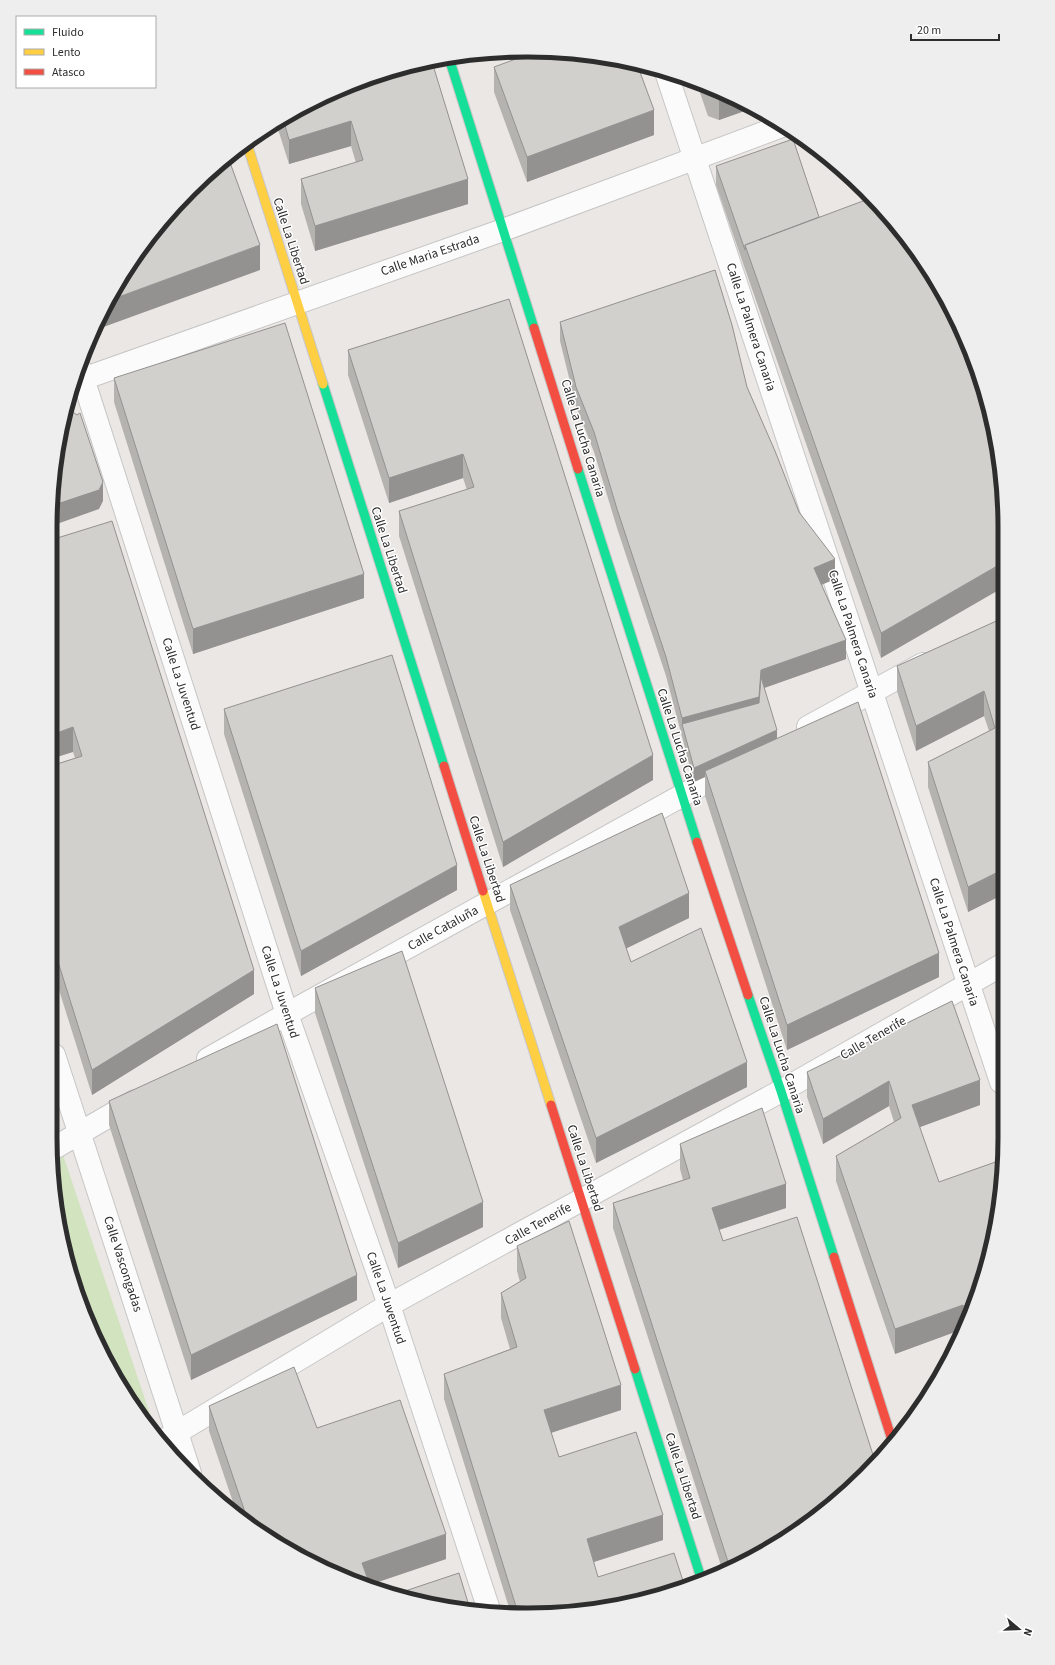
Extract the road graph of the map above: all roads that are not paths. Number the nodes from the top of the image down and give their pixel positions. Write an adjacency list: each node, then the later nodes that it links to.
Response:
1 (451, 64): 6 (street, Calle La Lucha Canaria)
2 (668, 79): 5 (street, Calle La Palmera Canaria)
3 (776, 128): 5 (street, Calle Maria Estrada)
4 (248, 149): 7 (street, Calle La Libertad)
5 (695, 158): 6 (street, Calle Maria Estrada); 11 (street, Calle La Palmera Canaria)
6 (503, 230): 7 (street, Calle Maria Estrada); 14 (street, Calle La Lucha Canaria)
7 (297, 302): 8 (street, Calle Maria Estrada); 15 (street, Calle La Libertad)
8 (82, 375)
9 (81, 379): 18 (street, Calle La Juventud)
10 (941, 654): 11 (street)
11 (873, 692): 12 (street); 17 (street, Calle La Palmera Canaria)
12 (790, 736)
13 (750, 759): 14 (street, Calle Cataluña)
14 (681, 796): 15 (street, Calle Cataluña); 22 (street, Calle La Lucha Canaria)
15 (488, 903): 18 (street, Calle Cataluña); 26 (street, Calle La Libertad)
16 (998, 967): 17 (street, Calle Tenerife)
17 (968, 984): 21 (street, Calle La Palmera Canaria); 22 (street, Calle Tenerife)
18 (287, 1014): 20 (street, Calle Cataluña); 27 (street, Calle La Juventud)
19 (57, 1064): 24 (street, Calle Vascongadas)
20 (190, 1069)
21 (998, 1073)
22 (780, 1091): 26 (street, Calle Tenerife); 28 (street, Calle La Lucha Canaria)
23 (149, 1092): 24 (street)
24 (80, 1132): 25 (street); 29 (street, Calle Vascongadas)
25 (57, 1146)
26 (581, 1200): 27 (street, Calle Tenerife); 31 (street, Calle La Libertad)
27 (389, 1305): 29 (street, Calle Tenerife); 32 (street, Calle La Juventud)
28 (891, 1436)
29 (169, 1437): 30 (street, Calle Vascongadas)
30 (178, 1452)
31 (700, 1575)
32 (488, 1606)

